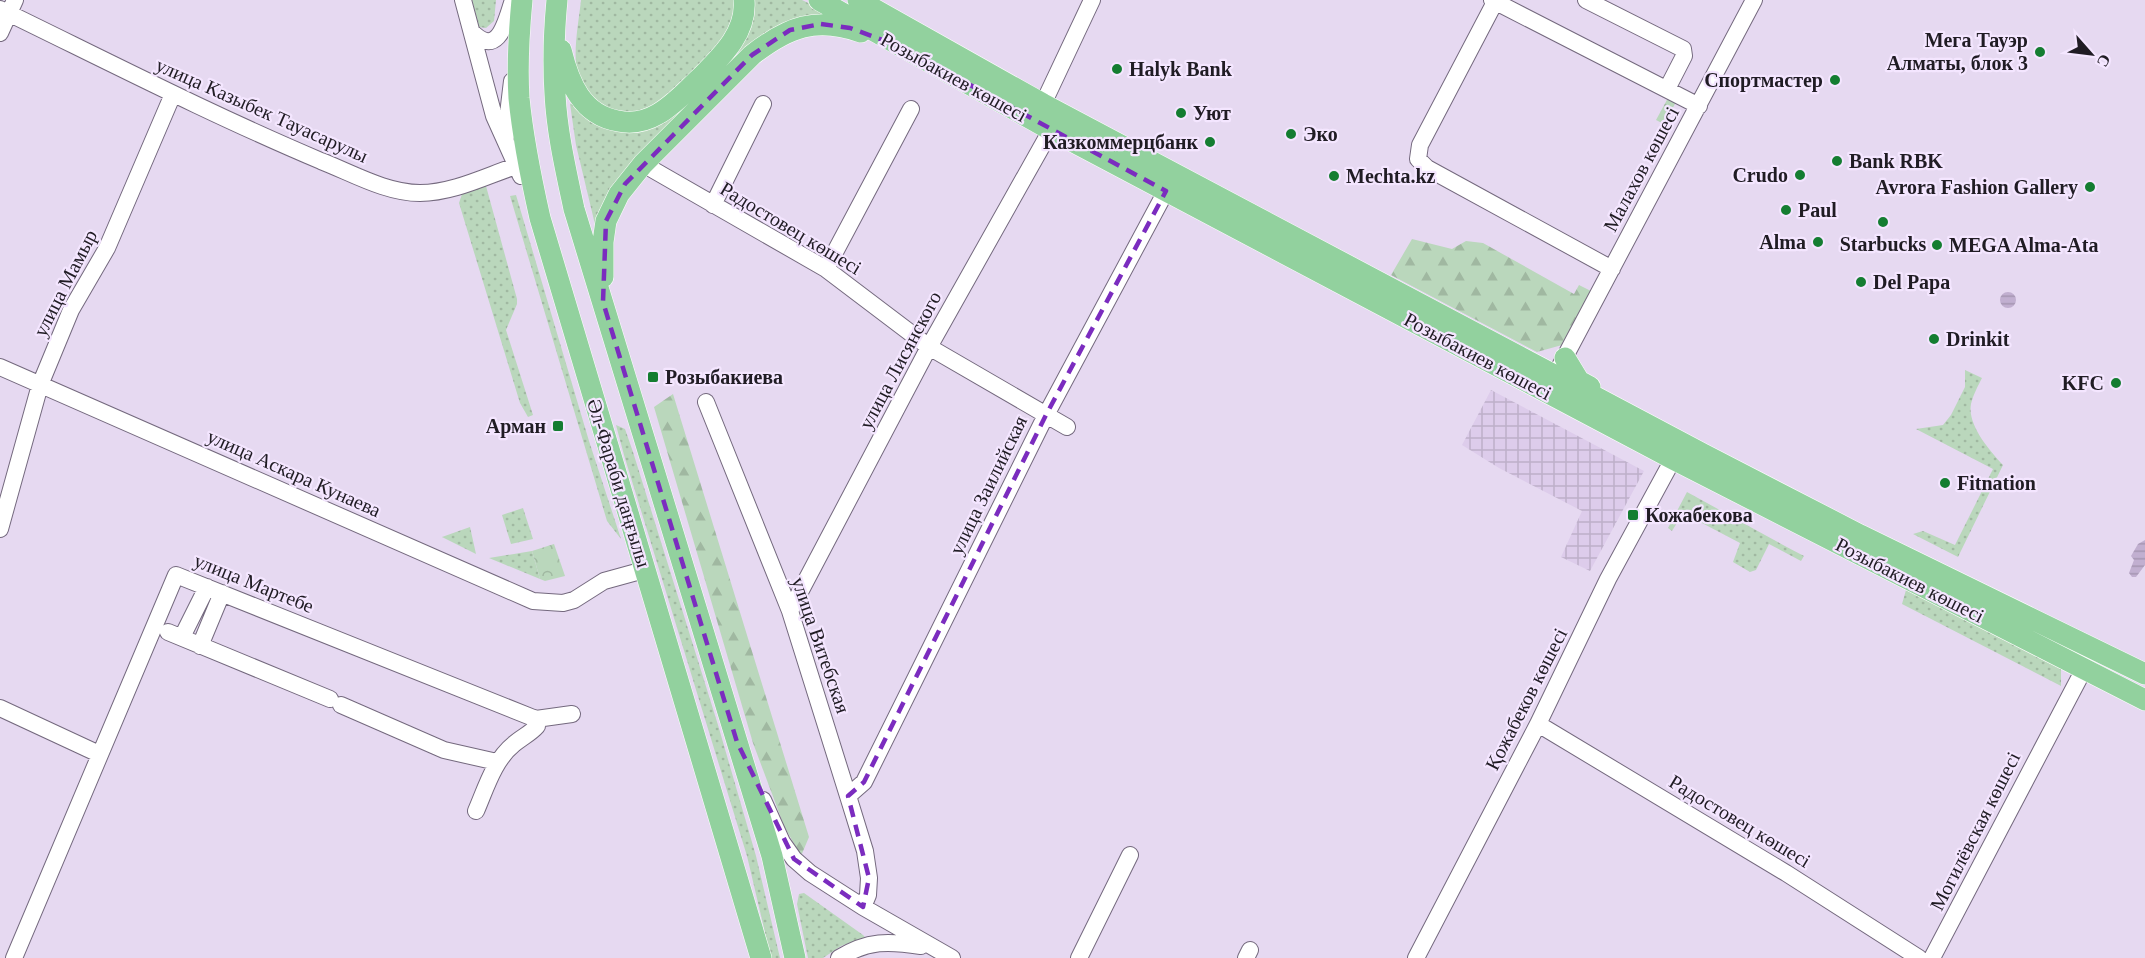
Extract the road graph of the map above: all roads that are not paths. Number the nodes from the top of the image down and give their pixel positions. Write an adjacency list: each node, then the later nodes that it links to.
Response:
1 (463, 0): 13 (street)
2 (513, 0): 13 (street)
3 (522, 0): 15 (main road, Әл-Фараби даңғылы)
4 (558, 0): 5 (main road); 32 (main road, Әл-Фараби даңғылы)
5 (744, 0)
6 (819, 0): 16 (main road, Розыбакиев көшесі)
7 (1092, 0): 20 (street)
8 (1586, 0): 17 (street)
9 (1754, 0): 21 (street, Малахов көшесі)
10 (860, 1): 20 (main road, Розыбакиев көшесі)
11 (1493, 1): 17 (street); 31 (street)
12 (8, 8): 14 (street); 18 (street, улица Казыбек Тауасарулы)
13 (472, 32): 24 (street)
14 (0, 33)
15 (518, 38): 24 (street); 29 (main road, Әл-Фараби даңғылы)
16 (896, 45): 23 (main road, Розыбакиев көшесі); 25 (main road)
17 (1667, 89): 21 (street)
18 (173, 94): 26 (street, улица Казыбек Тауасарулы); 36 (street, улица Мамыр)
19 (763, 104): 28 (street)
20 (1043, 104): 35 (main road, Розыбакиев көшесі)
21 (1699, 106): 31 (street, Малахов көшесі)
22 (911, 109): 30 (street)
23 (1051, 130): 27 (main road, Розыбакиев көшесі); 33 (street, улица Лисянского)
24 (505, 141): 26 (street)
25 (643, 164): 28 (street, Радостовец көшесі); 32 (main road)
26 (510, 168): 29 (street)
27 (1166, 191): 35 (main road, Розыбакиев көшесі); 38 (street, улица Заилийская)
28 (713, 205): 30 (street, Радостовец көшесі)
29 (540, 218): 42 (main road, Әл-Фараби даңғылы)
30 (826, 269): 33 (street, Радостовец көшесі)
31 (1612, 269): 35 (street, Малахов көшесі)
32 (603, 302): 53 (main road, Әл-Фараби даңғылы)
33 (929, 347): 38 (street, Радостовец көшесі); 44 (street, улица Лисянского)
34 (0, 367): 36 (street, улица Аскара Кунаева)
35 (1555, 376): 40 (main road, Розыбакиев көшесі); 40 (main road, Розыбакиев көшесі)
36 (40, 385): 41 (street, улица Мамыр); 42 (street, улица Аскара Кунаева)
37 (706, 402): 44 (street, улица Витебская)
38 (1046, 415): 39 (street, Радостовец көшесі); 56 (street, улица Заилийская)
39 (1068, 427)
40 (1677, 451): 46 (main road, Розыбакиев көшесі); 47 (main road, Розыбакиев көшесі); 52 (street, Қожабеков көшесі)
41 (0, 529)
42 (644, 570): 63 (main road, Әл-Фараби даңғылы)
43 (215, 590): 45 (street); 45 (street); 51 (street, улица Мартебе); 54 (street, улица Мартебе)
44 (789, 611): 56 (street, улица Витебская)
45 (200, 646): 55 (street)
46 (2084, 669): 48 (main road, Розыбакиев көшесі); 70 (street, Могилёвская көшесі)
47 (2145, 674)
48 (2145, 700)
49 (0, 708): 54 (street)
50 (572, 714): 51 (street, улица Мартебе)
51 (536, 719): 55 (street)
52 (1538, 724): 68 (street, Қожабеков көшесі); 69 (street, Радостовец көшесі)
53 (737, 742): 59 (street); 64 (main road, Әл-Фараби даңғылы)
54 (99, 754): 62 (street, улица Мартебе)
55 (498, 762): 57 (street)
56 (848, 796): 59 (street, улица Витебская)
57 (476, 811)
58 (1130, 855): 67 (street)
59 (862, 906): 60 (street)
60 (931, 947): 61 (street); 66 (street)
61 (897, 950): 65 (street)
62 (14, 958)
63 (761, 958)
64 (795, 958)
65 (839, 958)
66 (952, 958)
67 (1079, 958)
68 (1416, 958)
69 (1919, 958)
70 (1932, 958)

